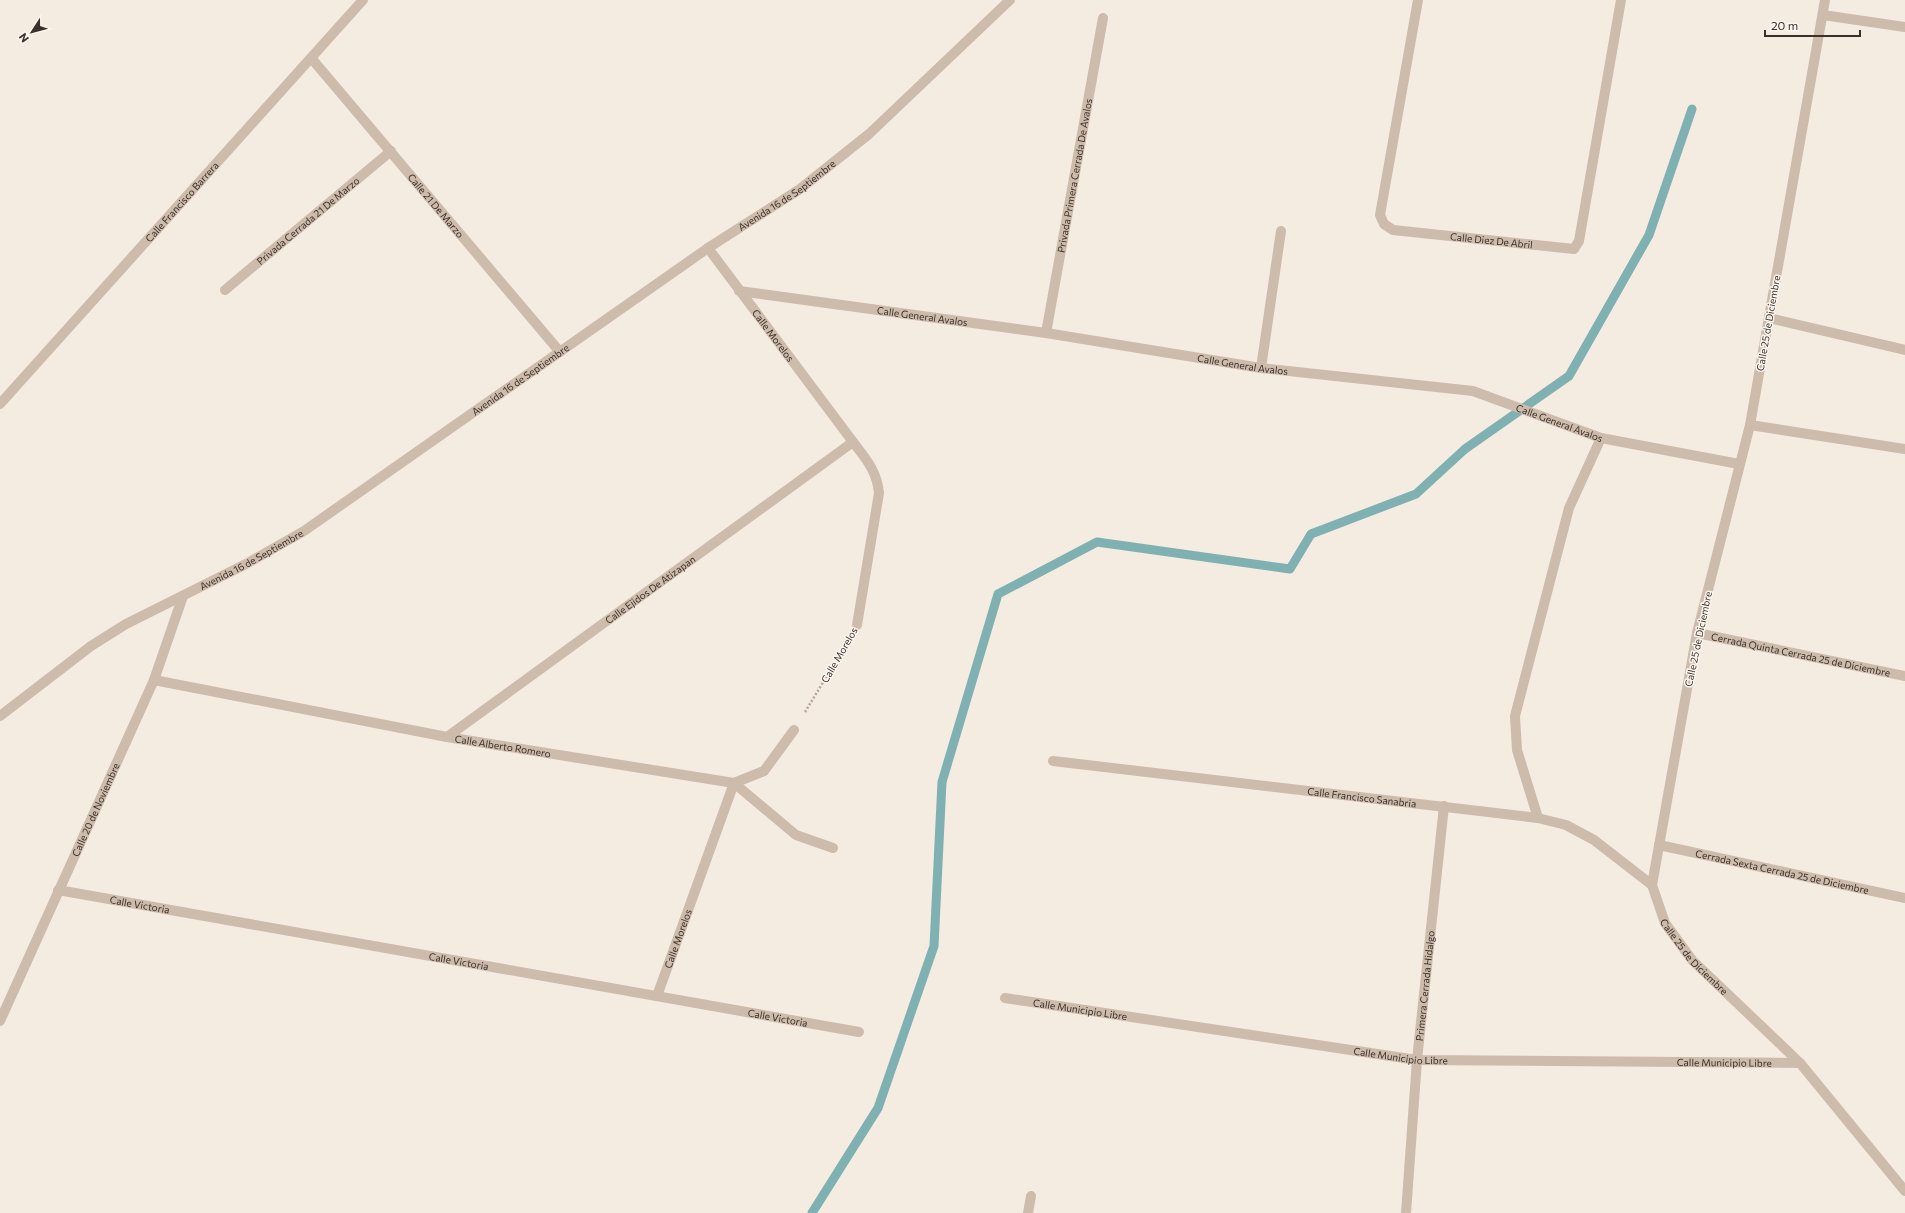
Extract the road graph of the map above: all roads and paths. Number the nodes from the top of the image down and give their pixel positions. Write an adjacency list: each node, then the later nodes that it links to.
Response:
1 (363, 0): 9 (street, Calle Francisco Barrera)
2 (1010, 0): 12 (street, Avenida 16 de Septiembre)
3 (1418, 0): 4 (street, Calle Diez De Abril)
4 (1621, 0)
5 (1825, 0): 6 (street, Calle 25 de Diciembre)
6 (1822, 15): 8 (street); 15 (street, Calle 25 de Diciembre)
7 (1103, 18): 16 (street, Privada Primera Cerrada De Avalos)
8 (1905, 27)
9 (312, 59): 10 (street, Calle 21 De Marzo); 20 (street, Calle Francisco Barrera)
10 (391, 151): 13 (street, Privada Cerrada 21 De Marzo); 18 (street, Calle 21 De Marzo)
11 (1281, 231): 19 (street)
12 (708, 248): 14 (street, Calle Morelos); 18 (street, Avenida 16 de Septiembre)
13 (225, 290)
14 (739, 291): 16 (street, Calle General Avalos); 23 (street, Calle Morelos)
15 (1769, 318): 17 (street); 21 (street, Calle 25 de Diciembre)
16 (1046, 333): 19 (street, Calle General Avalos)
17 (1905, 350)
18 (560, 352): 26 (street, Avenida 16 de Septiembre)
19 (1261, 368): 22 (street, Calle General Avalos)
20 (0, 404)
21 (1750, 425): 24 (street); 25 (street, Calle 25 de Diciembre)
22 (1601, 438): 25 (street, Calle General Avalos); 37 (street)
23 (854, 442): 27 (street, Calle Morelos); 33 (street, Calle Ejidos De Atizapan)
24 (1905, 449)
25 (1739, 464): 28 (street, Calle 25 de Diciembre)
26 (184, 596): 30 (street, Calle 20 de Noviembre); 31 (street, Avenida 16 de Septiembre)
27 (857, 625): 32 (path, Calle Morelos)
28 (1697, 633): 29 (street, Cerrada Quinta Cerrada 25 de Diciembre); 38 (street, Calle 25 de Diciembre)
29 (1905, 676)
30 (154, 680): 33 (street, Calle Alberto Romero); 41 (street, Calle 20 de Noviembre)
31 (0, 716)
32 (794, 730): 35 (street)
33 (447, 737): 35 (street, Calle Alberto Romero)
34 (1053, 761): 36 (street, Calle Francisco Sanabria)
35 (734, 783): 39 (street); 43 (street, Calle Morelos)
36 (1444, 806): 37 (street, Calle Francisco Sanabria); 47 (street, Primera Cerrada Hidalgo)
37 (1538, 818): 40 (street, Calle Francisco Sanabria)
38 (1659, 845): 40 (street, Calle 25 de Diciembre); 42 (street, Cerrada Sexta Cerrada 25 de Diciembre)
39 (833, 848)
40 (1652, 885): 48 (street, Calle 25 de Diciembre)
41 (58, 890): 43 (street, Calle Victoria); 45 (street, Calle 20 de Noviembre)
42 (1905, 898)
43 (657, 996): 46 (street, Calle Victoria)
44 (1005, 998): 47 (street, Calle Municipio Libre)
45 (0, 1021)
46 (859, 1032)
47 (1417, 1060): 48 (street, Calle Municipio Libre); 52 (street, Primera Cerrada Hidalgo)
48 (1800, 1063): 49 (street, Calle 25 de Diciembre)
49 (1905, 1191)
50 (1031, 1196): 51 (street)
51 (1028, 1213)
52 (1406, 1213)

